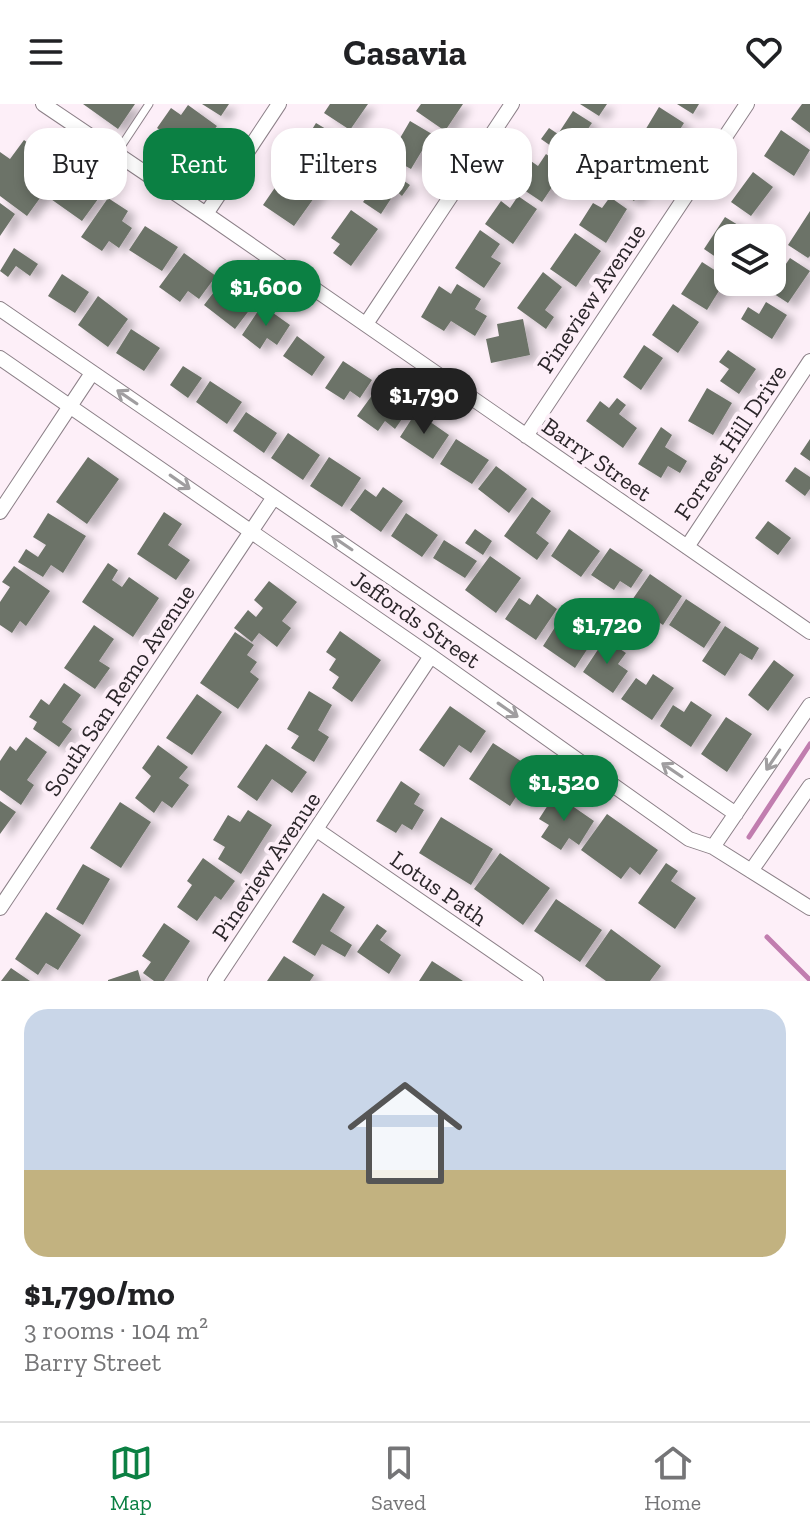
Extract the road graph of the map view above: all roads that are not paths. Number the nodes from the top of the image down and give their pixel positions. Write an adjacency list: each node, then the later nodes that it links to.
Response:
1 (43, 104): 6 (street, Barry Street)
2 (149, 104): 7 (lane)
3 (279, 104): 9 (street)
4 (512, 104): 11 (street)
5 (747, 104): 16 (street, Pineview Avenue)
6 (78, 128)
7 (127, 137)
8 (127, 161): 9 (street, Barry Street)
9 (206, 214): 11 (street, Barry Street)
10 (0, 309): 14 (street, Jeffords Street)
11 (366, 324): 16 (street, Barry Street)
12 (0, 358): 15 (street, Jeffords Street)
13 (810, 361): 20 (street, Forrest Hill Drive)
14 (92, 373): 15 (street); 17 (street, Jeffords Street, one-way to 14)
15 (71, 406): 18 (street); 19 (street, Jeffords Street, one-way to 19)
16 (526, 436): 20 (street, Barry Street)
17 (274, 497): 19 (street, South San Remo Avenue); 25 (street, Jeffords Street, one-way to 17)
18 (0, 512)
19 (252, 531): 22 (street, Jeffords Street); 29 (street, South San Remo Avenue)
20 (687, 547): 21 (street, Barry Street)
21 (810, 632)
22 (431, 656): 26 (street, Pineview Avenue); 27 (street, Jeffords Street, one-way to 27)
23 (810, 705): 25 (street, one-way to 25)
24 (810, 786): 28 (street)
25 (736, 814): 27 (street)
26 (317, 830): 31 (street, Pineview Avenue); 32 (street, Lotus Path)
27 (713, 847): 28 (street, Jeffords Street)
28 (751, 871): 30 (street, Jeffords Street)
29 (0, 908)
30 (810, 908)
31 (215, 981)
32 (536, 981)

